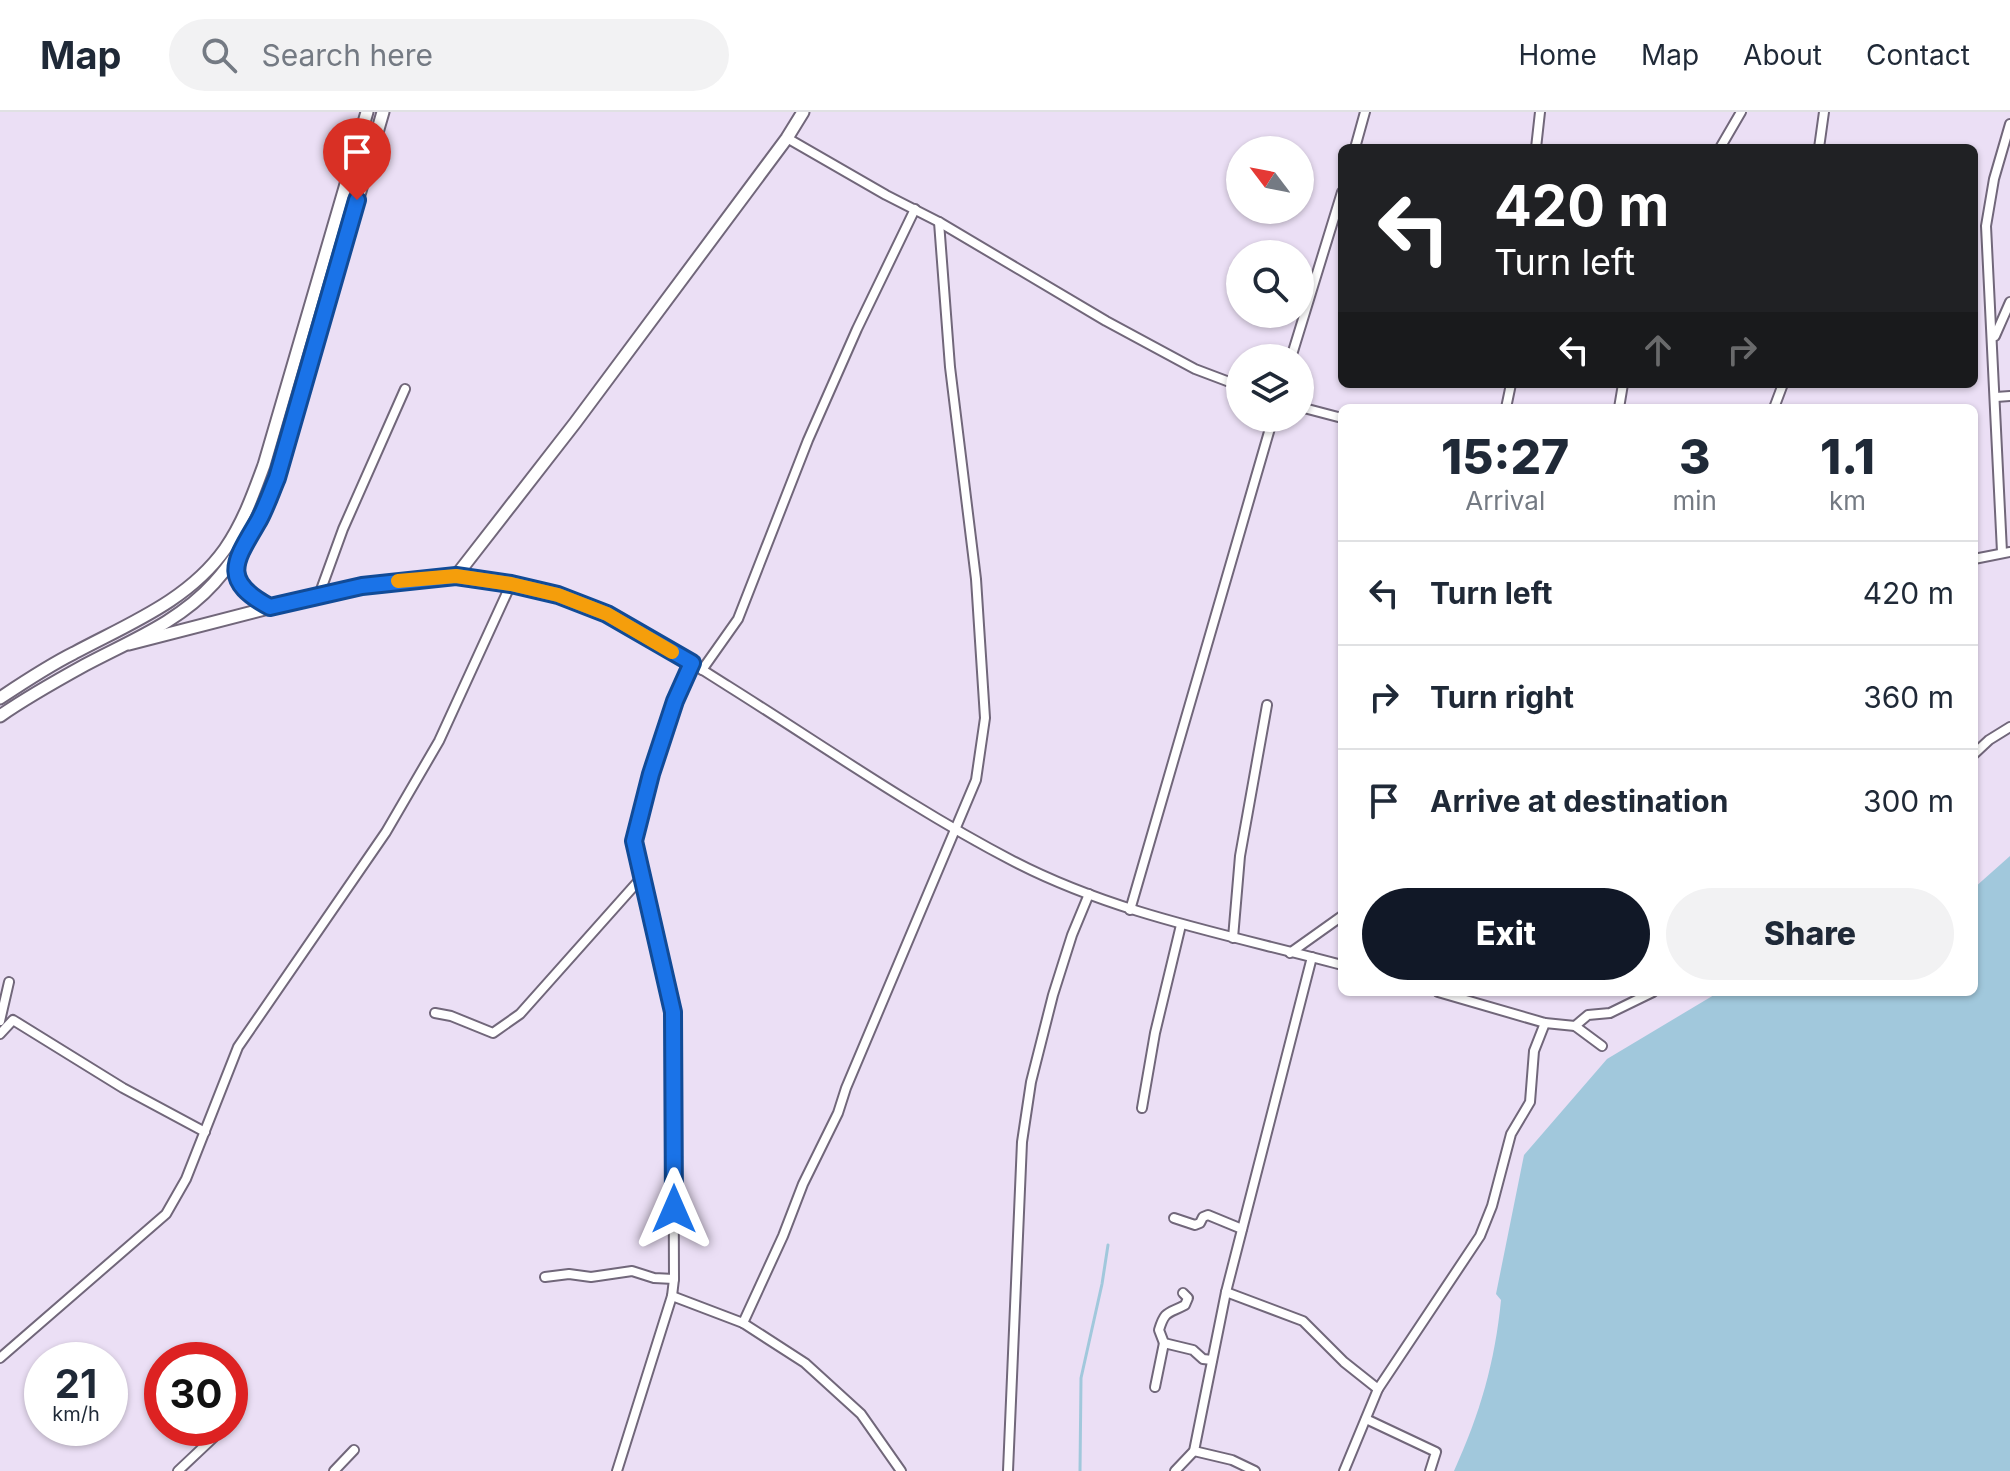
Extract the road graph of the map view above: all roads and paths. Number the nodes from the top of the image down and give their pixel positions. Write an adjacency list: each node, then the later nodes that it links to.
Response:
1 (367, 112): 22 (main road)
2 (383, 112): 21 (main road)
3 (803, 112): 9 (main road)
4 (1365, 112): 10 (street)
5 (1540, 112): 11 (street)
6 (1741, 112): 12 (street)
7 (1824, 112): 13 (street)
8 (2010, 124): 18 (street)
9 (787, 138): 15 (street); 32 (main road)
10 (1356, 144)
11 (1536, 144)
12 (1722, 144)
13 (1820, 144)
14 (1338, 205): 19 (street)
15 (915, 209): 16 (street); 38 (street)
16 (939, 222): 20 (street); 44 (street)
17 (2010, 302): 18 (street)
18 (1993, 340): 25 (street)
19 (1295, 344)
20 (1226, 381)
21 (304, 382): 22 (main road); 30 (main road)
22 (285, 389): 39 (main road)
23 (405, 389): 34 (street)
24 (2010, 396): 25 (street)
25 (1996, 397): 29 (street)
26 (1314, 411): 27 (street)
27 (1338, 417)
28 (1269, 432): 47 (street)
29 (2006, 552): 31 (street)
30 (237, 556): 35 (main road); 36 (main road)
31 (1978, 558)
32 (456, 576): 33 (street); 34 (main road)
33 (511, 584): 37 (street); 64 (street)
34 (319, 595): 35 (main road)
35 (270, 607): 36 (main road)
36 (129, 644): 41 (main road)
37 (692, 663): 38 (street); 45 (street)
38 (702, 670): 44 (street)
39 (0, 698)
40 (1267, 705): 50 (street)
41 (0, 716)
42 (2010, 727): 43 (street)
43 (1978, 750)
44 (954, 828): 46 (street); 72 (street)
45 (642, 877): 57 (street); 68 (street)
46 (1089, 894): 47 (street); 87 (street)
47 (1130, 910): 49 (street)
48 (1338, 919): 51 (street)
49 (1181, 925): 50 (street); 63 (street)
50 (1233, 938): 51 (street)
51 (1290, 953): 52 (street)
52 (1312, 957): 53 (street); 66 (street)
53 (1338, 964)
54 (9, 982): 58 (street)
55 (1452, 996): 59 (street)
56 (1645, 996): 60 (street)
57 (435, 1013)
58 (0, 1021)
59 (1545, 1023): 60 (street); 77 (street)
60 (1575, 1026): 62 (street)
61 (0, 1034): 64 (street)
62 (1602, 1046)
63 (1142, 1108)
64 (205, 1132): 74 (street)
65 (1174, 1218): 66 (street)
66 (1242, 1229): 69 (street)
67 (545, 1277): 68 (street)
68 (674, 1279): 71 (street)
69 (1226, 1292): 75 (street); 77 (street)
70 (1183, 1293): 73 (street)
71 (672, 1296): 72 (street); 85 (street)
72 (743, 1323): 86 (street)
73 (1164, 1343): 75 (street); 76 (street)
74 (0, 1358)
75 (1212, 1360): 81 (street)
76 (1155, 1387)
77 (1378, 1389): 78 (street)
78 (1366, 1419): 91 (street); 92 (street)
79 (205, 1446): 83 (street)
80 (354, 1450): 84 (street)
81 (1194, 1451): 82 (street); 88 (street)
82 (1232, 1460): 89 (street); 90 (street)
83 (178, 1471)
84 (334, 1471)
85 (617, 1471)
86 (901, 1471)
87 (1008, 1471)
88 (1175, 1471)
89 (1227, 1471)
90 (1255, 1471)
91 (1344, 1471)
92 (1430, 1471)

